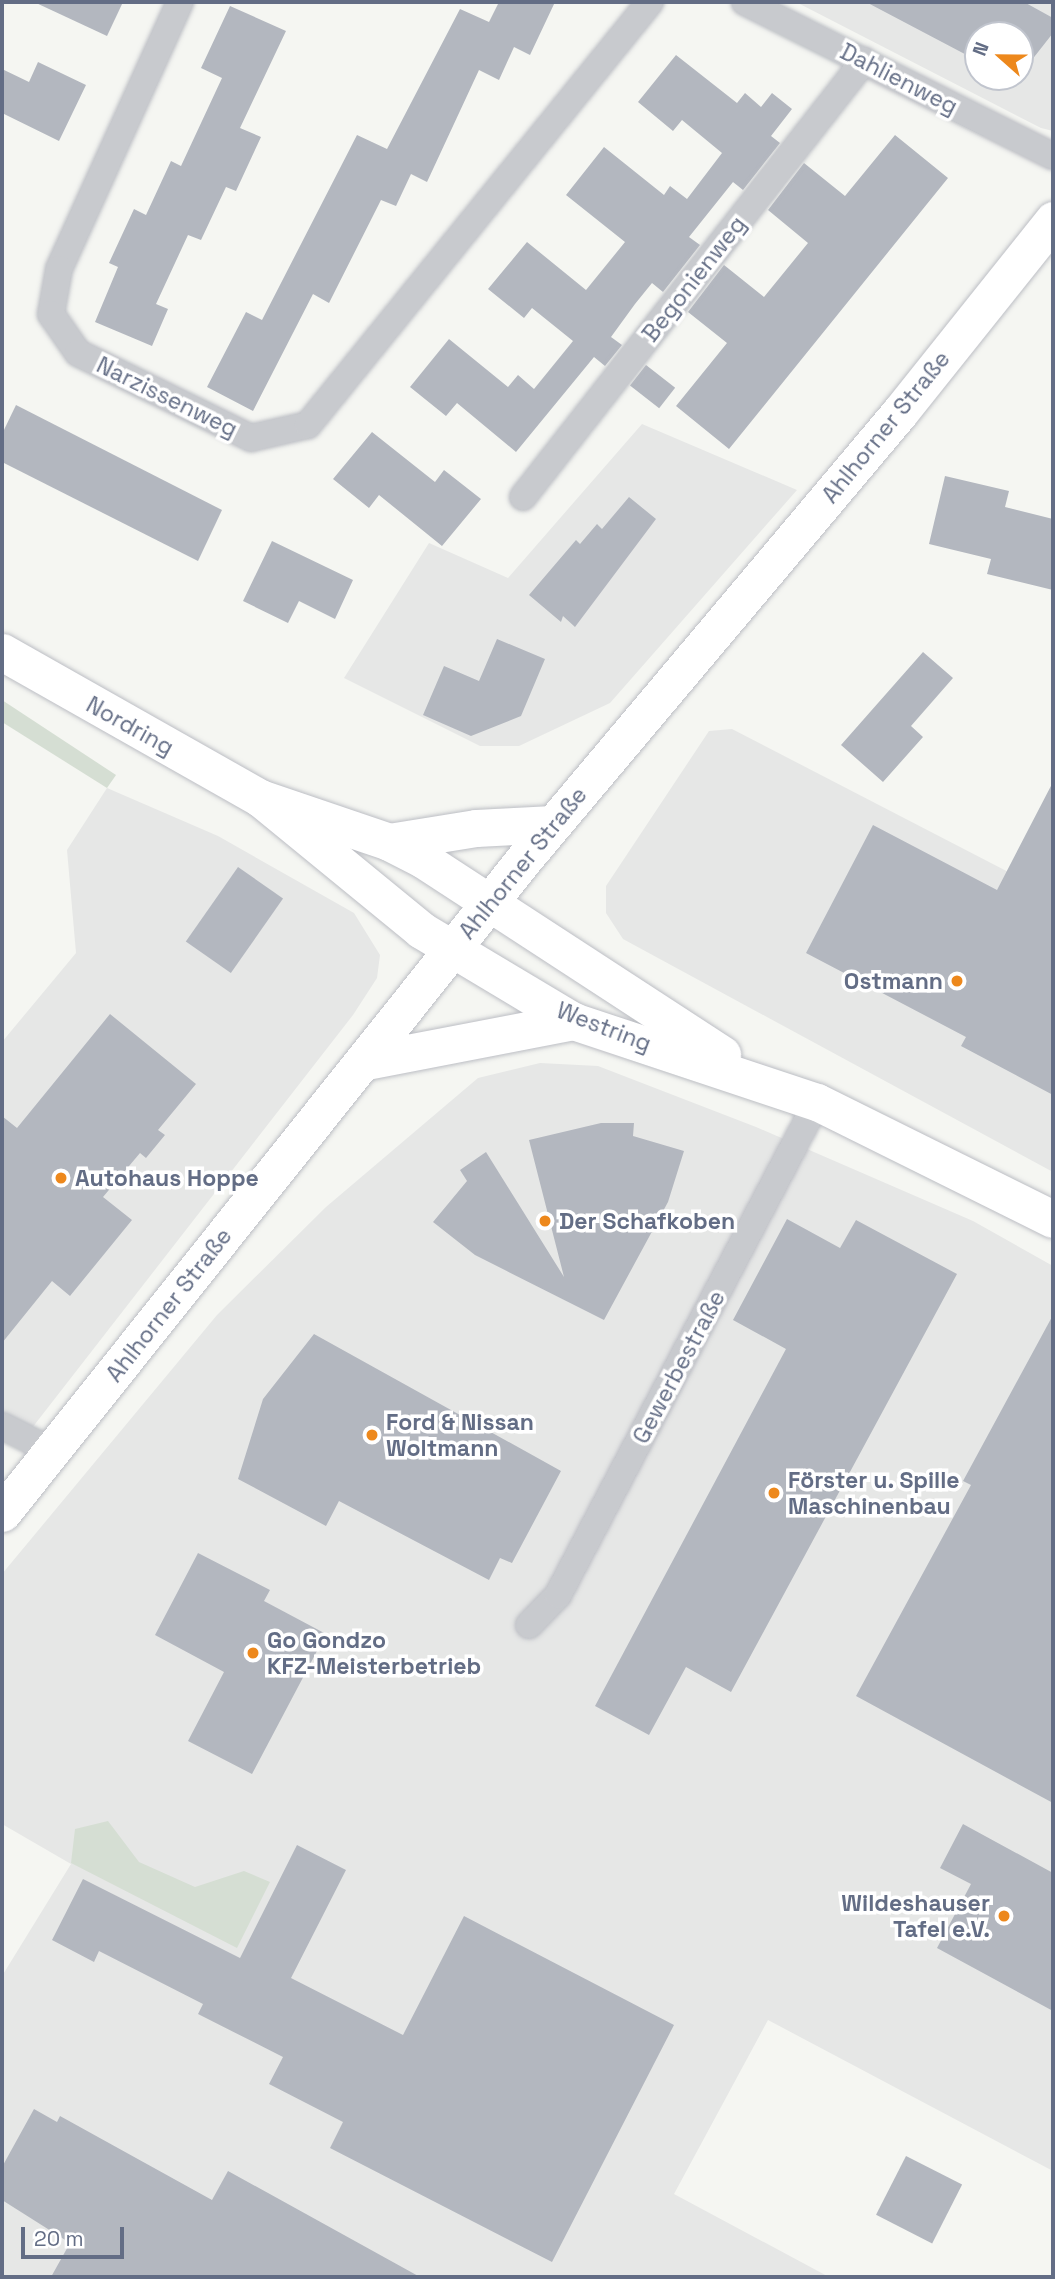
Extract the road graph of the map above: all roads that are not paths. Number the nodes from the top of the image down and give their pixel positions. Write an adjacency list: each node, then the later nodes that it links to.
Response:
1 (180, 2): 2 (street, Narzissenweg)
2 (650, 2)
3 (745, 2): 4 (street, Dahlienweg)
4 (864, 61): 5 (street, Dahlienweg); 7 (street, Begonienweg)
5 (1053, 156)
6 (1053, 220): 10 (main road, Ahlhorner Straße)
7 (523, 497)
8 (2, 652): 9 (main road, Nordring)
9 (260, 798): 11 (main road, Nordring); 13 (main road, Nordring)
10 (554, 824): 11 (main road); 12 (main road, Ahlhorner Straße)
11 (388, 842): 12 (main road, Nordring)
12 (489, 904): 13 (main road, Ahlhorner Straße); 16 (main road, Westring)
13 (453, 949): 14 (main road, Westring); 15 (main road, Ahlhorner Straße)
14 (573, 1021): 15 (main road); 16 (main road, Westring)
15 (366, 1061): 20 (main road, Ahlhorner Straße)
16 (765, 1082): 17 (main road, Westring)
17 (817, 1102): 18 (main road, Westring); 22 (street, Gewerbestraße)
18 (1053, 1219)
19 (2, 1426): 20 (street)
20 (52, 1451): 21 (main road, Ahlhorner Straße)
21 (2, 1513)
22 (529, 1625)

